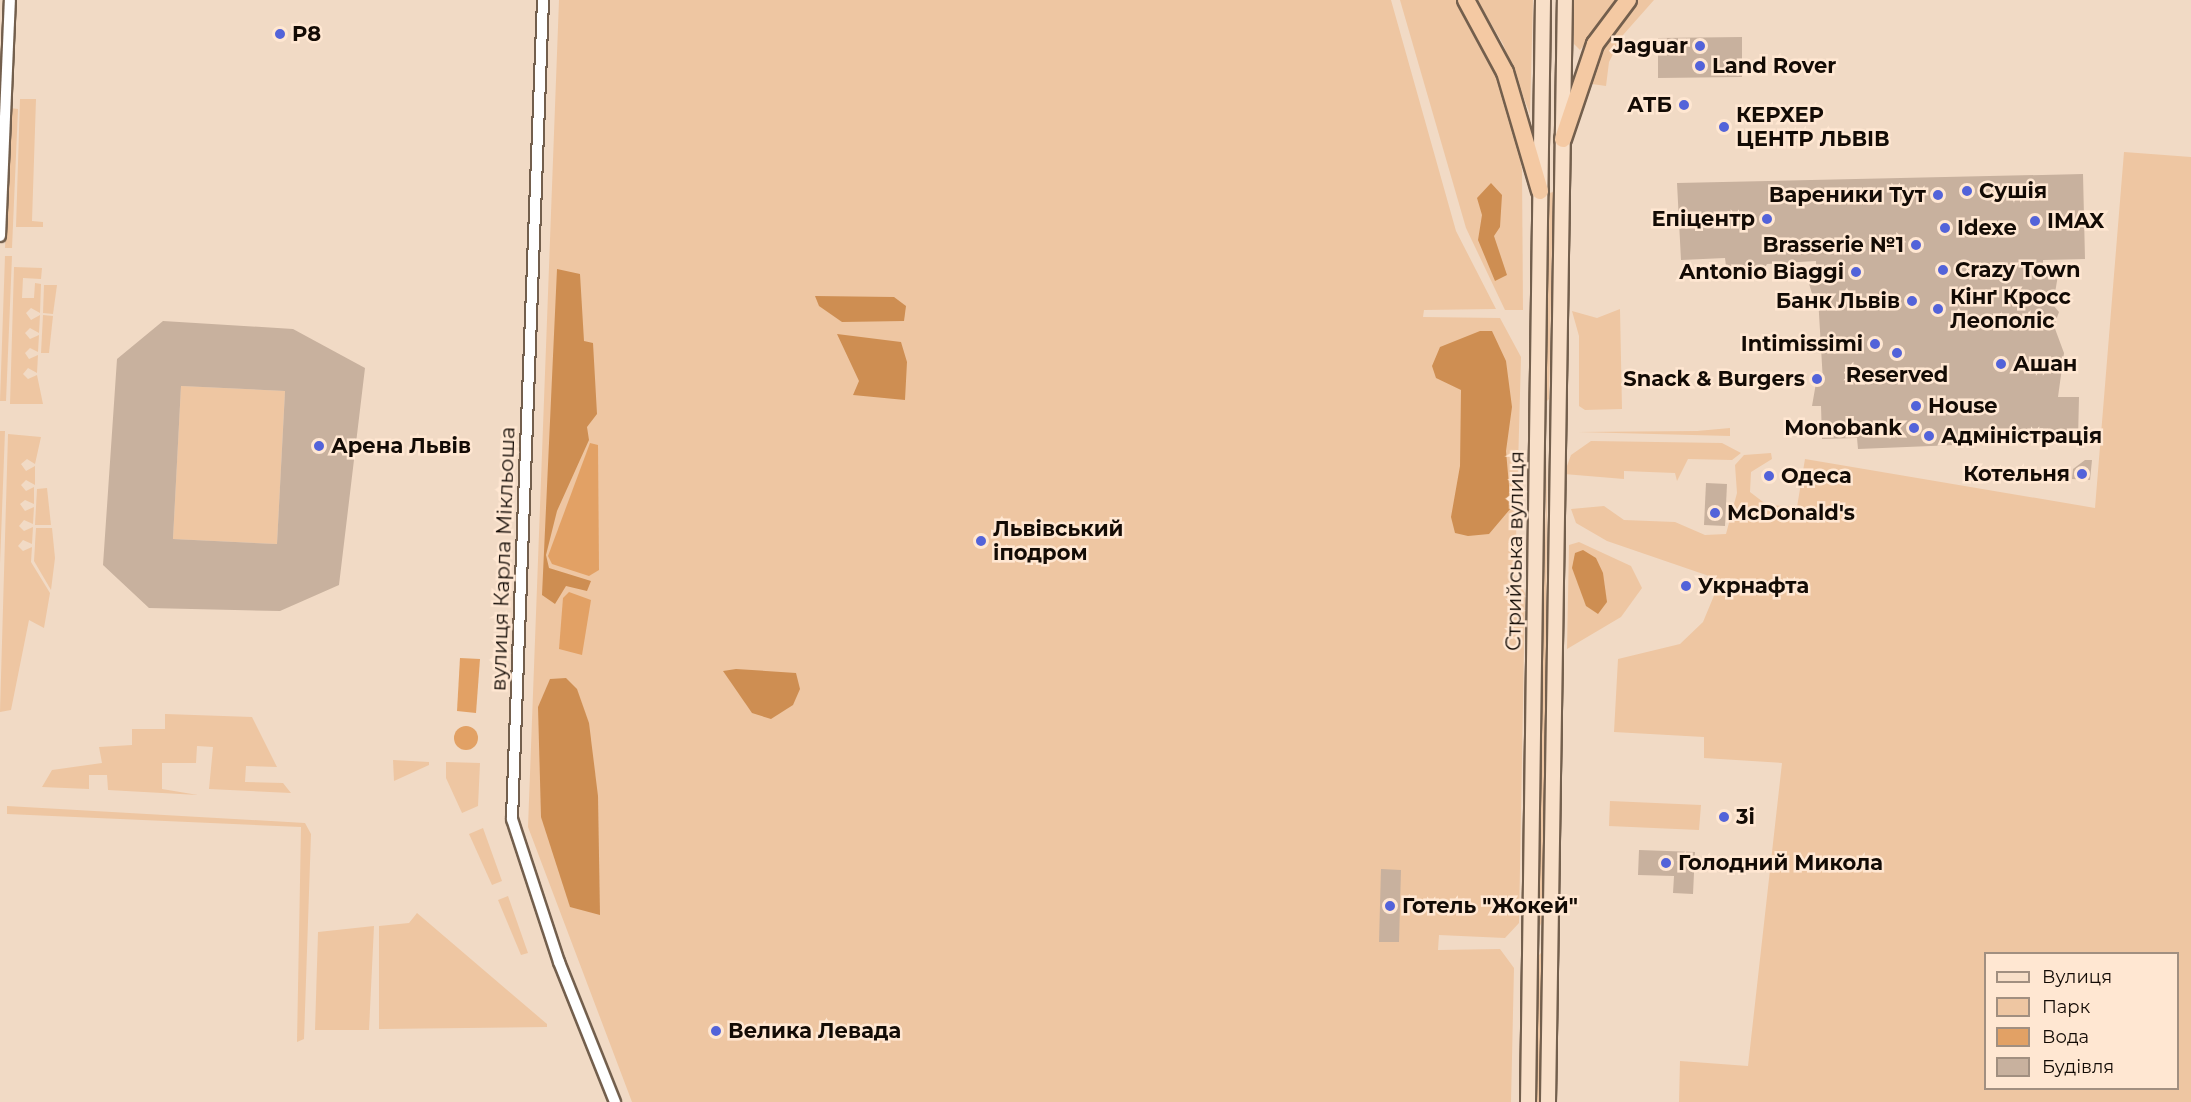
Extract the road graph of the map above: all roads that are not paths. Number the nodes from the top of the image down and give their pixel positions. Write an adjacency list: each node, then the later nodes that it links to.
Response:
1 (10, 0): 9 (street)
2 (543, 0): 12 (street, вулиця Карла Мікльоша)
3 (1466, 0): 8 (highway)
4 (1543, 0): 8 (main road, Стрийська вулиця)
5 (1564, 0): 7 (main road, Стрийська вулиця)
6 (1628, 0): 7 (highway)
7 (1563, 139): 11 (main road, Стрийська вулиця)
8 (1540, 191): 10 (main road, Стрийська вулиця)
9 (0, 236)
10 (1538, 431): 11 (main road); 13 (main road, Стрийська вулиця)
11 (1555, 431): 14 (main road, Стрийська вулиця)
12 (615, 1102)
13 (1528, 1102)
14 (1548, 1102)

